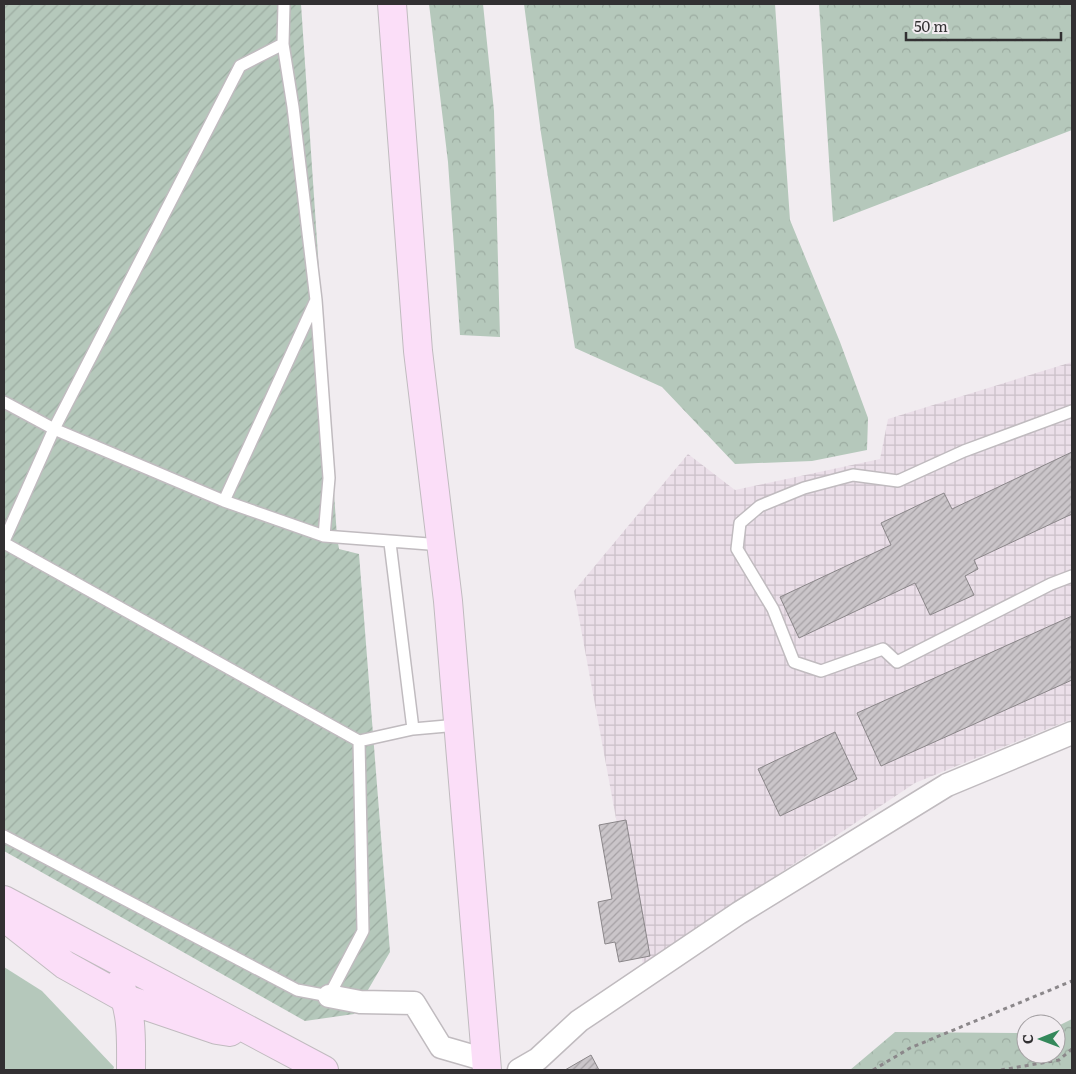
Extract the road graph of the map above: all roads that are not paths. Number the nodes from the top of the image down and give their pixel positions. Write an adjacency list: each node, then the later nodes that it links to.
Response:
1 (284, 4): 3 (lane)
2 (392, 4): 12 (main road)
3 (283, 44): 4 (lane); 7 (lane)
4 (316, 300): 8 (lane); 9 (lane)
5 (4, 402): 7 (lane)
6 (1072, 411): 13 (lane)
7 (54, 428): 8 (lane); 10 (lane)
8 (224, 501): 9 (lane)
9 (324, 536): 11 (lane)
10 (4, 542): 17 (lane)
11 (390, 543): 12 (lane); 15 (lane)
12 (442, 545): 14 (main road)
13 (1072, 576)
14 (458, 725): 15 (lane); 25 (main road)
15 (413, 729): 17 (lane)
16 (1072, 733): 28 (street)
17 (359, 741): 22 (lane)
18 (4, 836): 22 (lane)
19 (4, 900): 21 (main road)
20 (4, 911): 23 (main road)
21 (102, 950): 23 (main road); 24 (main road)
22 (329, 996): 25 (street)
23 (126, 998): 24 (main road); 26 (main road)
24 (259, 1036): 27 (main road)
25 (487, 1065)
26 (131, 1070)
27 (324, 1070)
28 (519, 1070)

